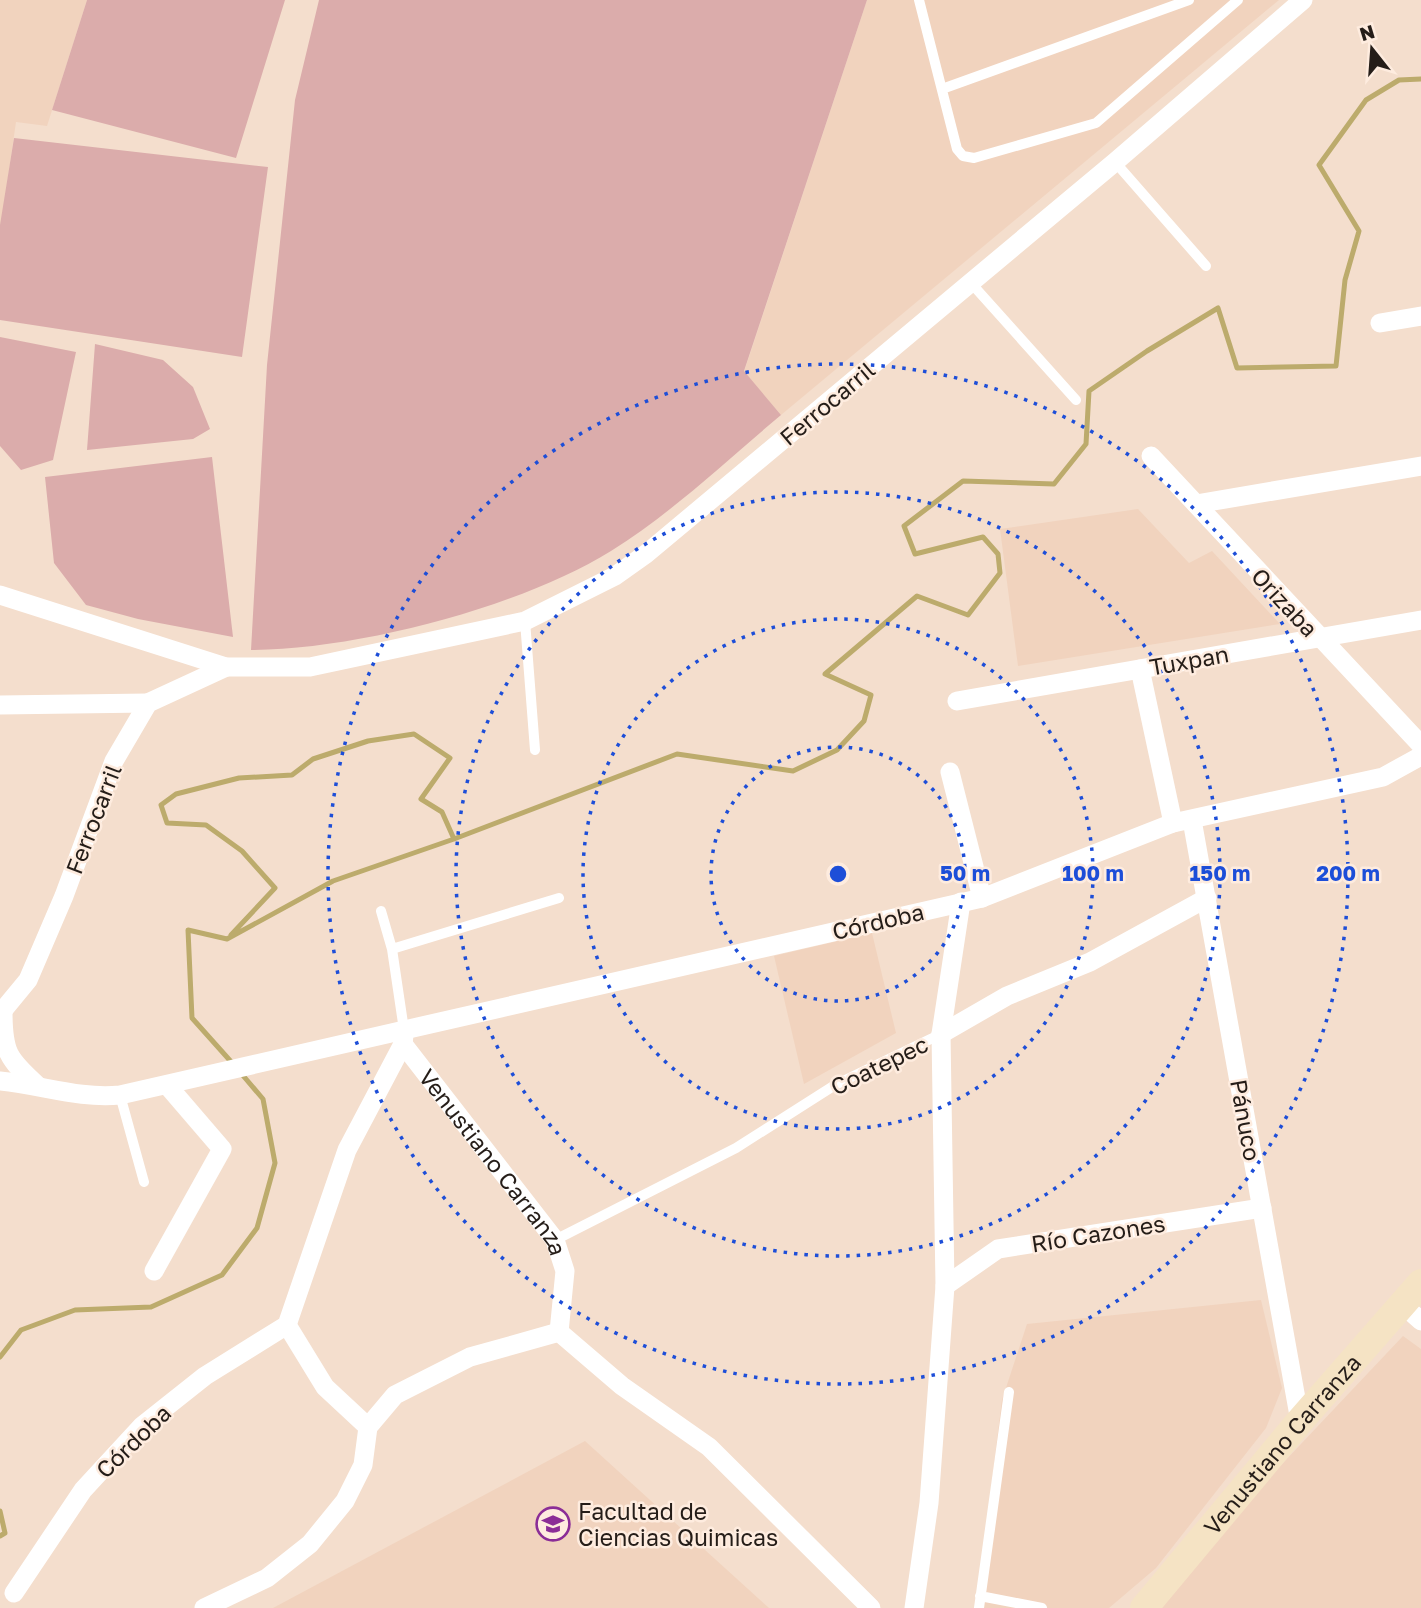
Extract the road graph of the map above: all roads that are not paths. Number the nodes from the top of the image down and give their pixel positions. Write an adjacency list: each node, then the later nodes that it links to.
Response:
1 (919, 0): 5 (lane)
2 (1189, 0): 5 (lane)
3 (1238, 0): 5 (lane)
4 (1303, 0): 6 (street, Ferrocarril)
5 (942, 89)
6 (1115, 162): 7 (lane); 8 (street, Ferrocarril)
7 (1206, 267)
8 (971, 283): 11 (lane); 17 (street, Ferrocarril)
9 (1421, 316): 10 (street)
10 (1380, 323)
11 (1076, 400)
12 (1151, 456): 14 (street, Orizaba)
13 (1421, 466): 14 (street)
14 (1196, 504): 18 (street, Orizaba)
15 (0, 595): 19 (street, Ferrocarril)
16 (1421, 620): 18 (street, Tuxpan)
17 (524, 621): 19 (street, Ferrocarril); 25 (lane)
18 (1318, 638): 20 (street, Tuxpan); 24 (street, Orizaba)
19 (226, 667): 22 (street, Ferrocarril)
20 (1140, 669): 21 (street, Tuxpan); 28 (street, Pánuco)
21 (957, 701)
22 (148, 703): 23 (street); 35 (street, Ferrocarril)
23 (0, 705)
24 (1421, 745)
25 (535, 750)
26 (1421, 756): 28 (street, Córdoba)
27 (950, 772): 30 (street)
28 (1183, 821): 30 (street, Córdoba); 31 (street, Pánuco)
29 (559, 898): 34 (lane)
30 (982, 898): 32 (street, Córdoba)
31 (1207, 898): 36 (street, Coatepec); 45 (street, Pánuco)
32 (961, 902): 36 (street); 37 (street, Córdoba)
33 (381, 911): 34 (lane)
34 (392, 949): 37 (lane)
35 (2, 1013): 41 (street, Ferrocarril)
36 (941, 1034): 46 (lane, Coatepec); 49 (street)
37 (404, 1037): 38 (street, Córdoba); 46 (street, Venustiano Carranza); 51 (street)
38 (294, 1056): 42 (street, Ferrocarril)
39 (0, 1069): 41 (street, Ferrocarril)
40 (0, 1081): 41 (street, Ferrocarril)
41 (37, 1085): 43 (street, Ferrocarril)
42 (167, 1085): 43 (street, Ferrocarril); 47 (street)
43 (120, 1095): 44 (lane)
44 (144, 1182)
45 (1262, 1208): 49 (street, Río Cazones); 54 (street, Pánuco)
46 (555, 1240): 52 (street, Venustiano Carranza)
47 (154, 1271)
48 (1421, 1283): 50 (main road, Venustiano Carranza)
49 (945, 1286): 60 (street)
50 (1412, 1313): 54 (main road, Venustiano Carranza)
51 (287, 1325): 55 (street); 56 (street, Córdoba)
52 (559, 1332): 55 (street); 59 (street)
53 (1009, 1392): 57 (lane)
54 (1300, 1421): 63 (main road, Venustiano Carranza)
55 (368, 1427): 58 (street)
56 (14, 1593)
57 (980, 1596): 61 (lane); 62 (lane)
58 (204, 1608)
59 (871, 1608)
60 (914, 1608)
61 (979, 1608)
62 (1042, 1608)
63 (1144, 1608)

